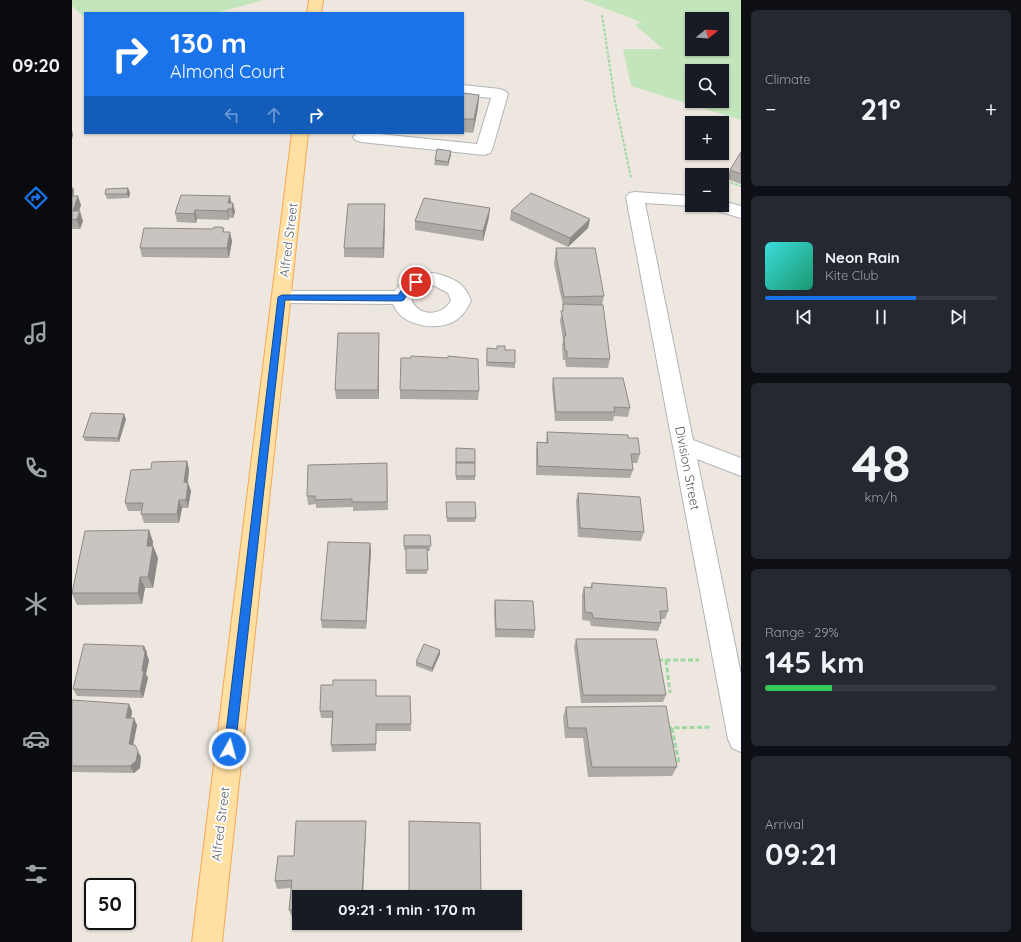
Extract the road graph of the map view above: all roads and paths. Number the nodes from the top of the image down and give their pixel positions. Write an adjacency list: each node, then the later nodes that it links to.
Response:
1 (316, 0): 2 (main road)
2 (314, 12)
3 (602, 15): 9 (path)
4 (464, 90): 6 (street)
5 (300, 134): 13 (main road, Alfred Street)
6 (361, 137)
7 (729, 182): 8 (path)
8 (741, 186)
9 (635, 197): 10 (street); 15 (street, Division Street)
10 (685, 201)
11 (729, 208): 12 (street)
12 (741, 212)
13 (282, 297): 14 (street); 25 (main road, Alfred Street)
14 (401, 298)
15 (684, 445): 16 (street); 19 (street, Division Street)
16 (741, 467)
17 (656, 660): 18 (path)
18 (666, 660): 19 (path); 20 (path)
19 (726, 661): 23 (street, Division Street)
20 (670, 693)
21 (663, 728): 22 (path)
22 (672, 728): 23 (path); 24 (path)
23 (740, 733)
24 (679, 764)
25 (207, 942)

